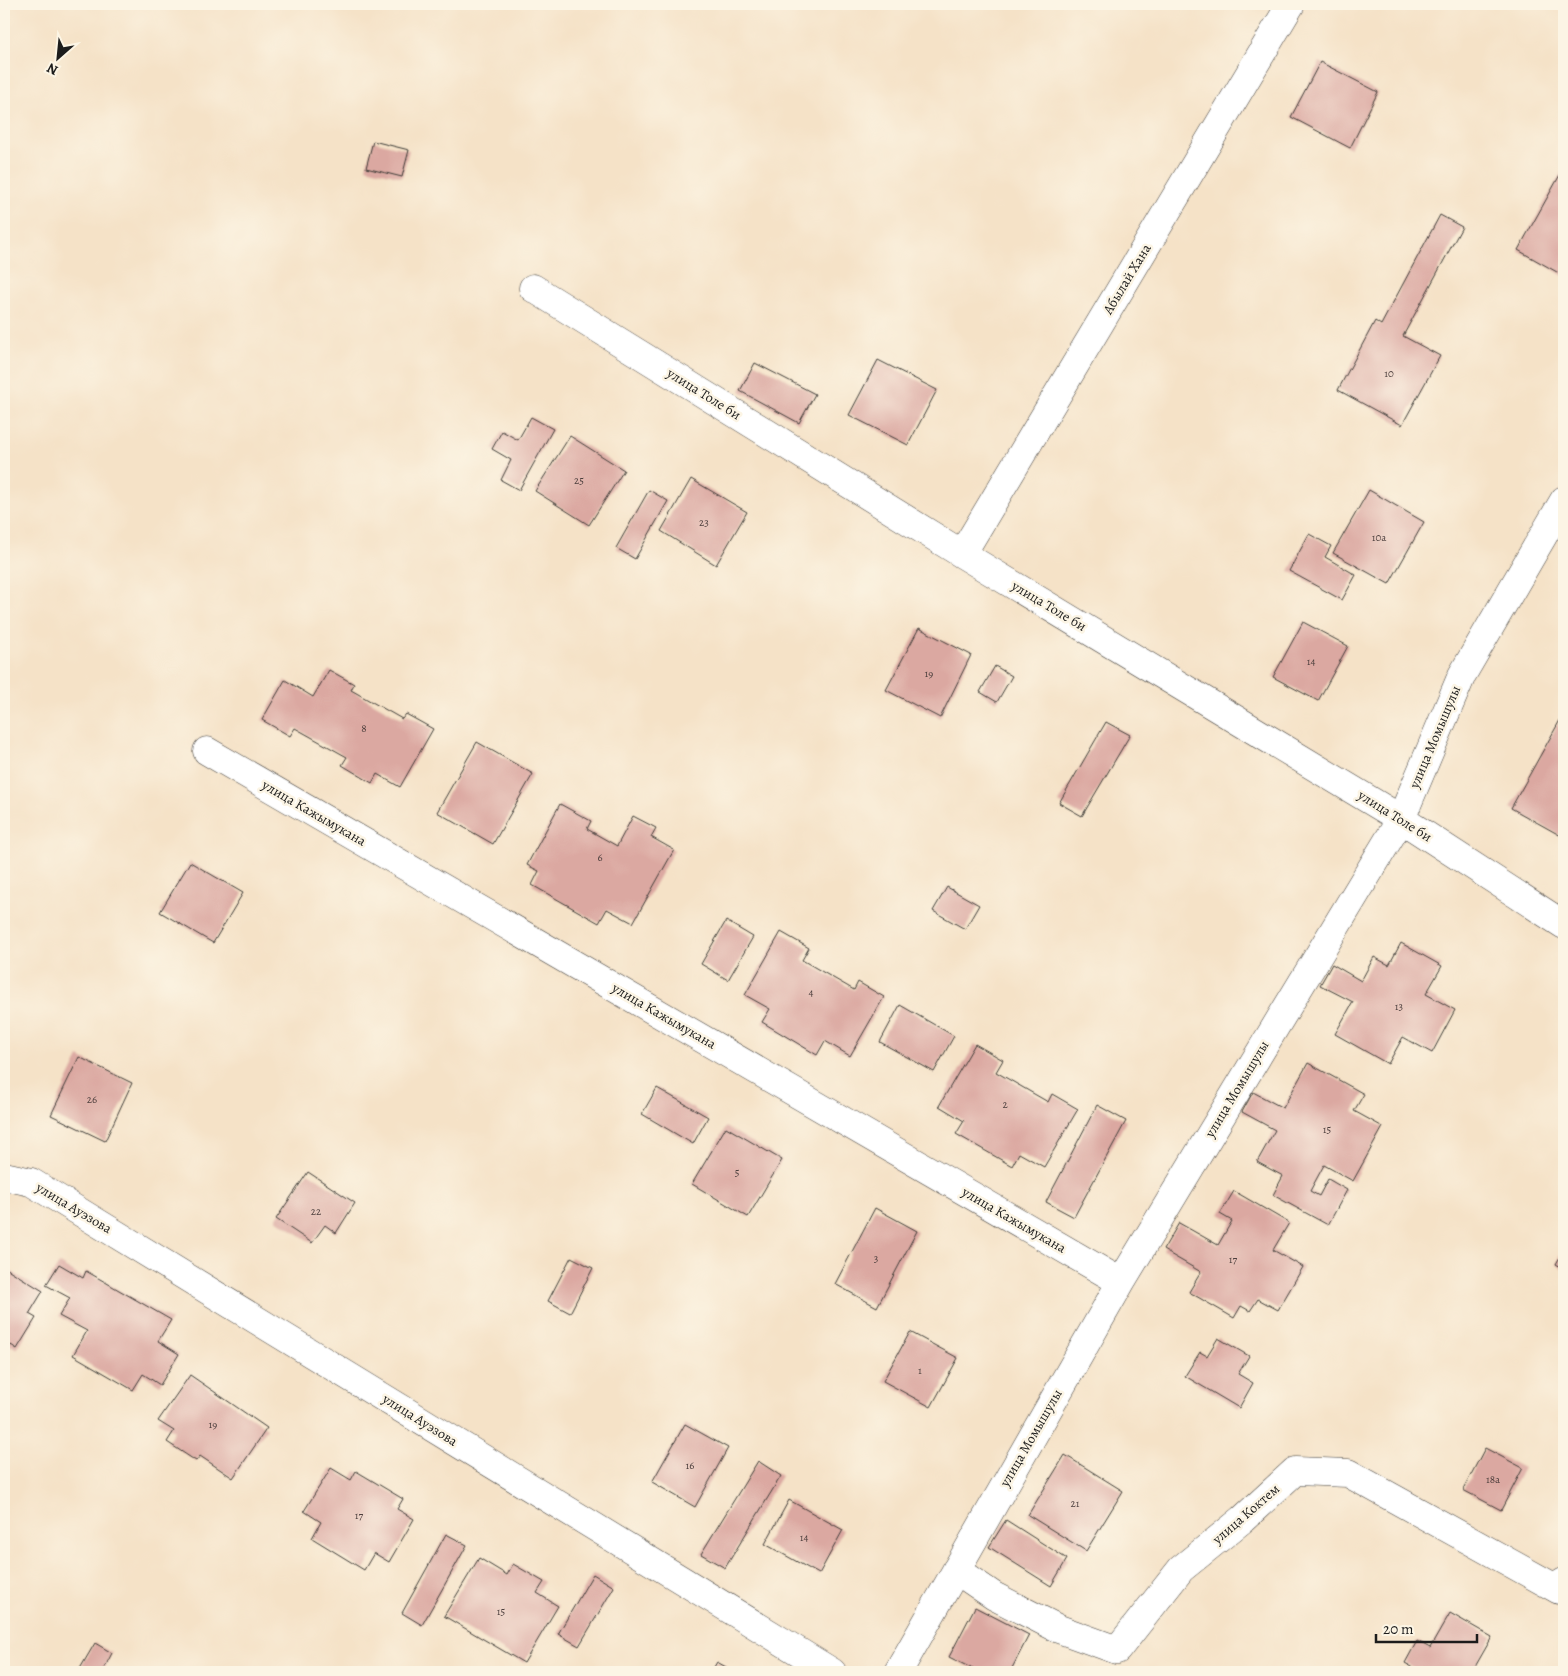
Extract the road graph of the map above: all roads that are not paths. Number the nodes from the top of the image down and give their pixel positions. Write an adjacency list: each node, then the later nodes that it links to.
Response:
1 (1291, 4): 4 (street, Абылай Хана)
2 (533, 288): 4 (street, улица Толе би)
3 (1564, 500): 6 (street, улица Момышулы)
4 (962, 554): 6 (street, улица Толе би)
5 (207, 751): 9 (street, улица Кажымукана)
6 (1401, 820): 7 (street, улица Толе би); 9 (street, улица Момышулы)
7 (1564, 925)
8 (4, 1176): 12 (street, улица Ауэзова)
9 (1121, 1282): 10 (street, улица Момышулы)
10 (956, 1570): 11 (street, улица Коктем); 13 (street, улица Момышулы)
11 (1564, 1582)
12 (832, 1672)
13 (898, 1672)

